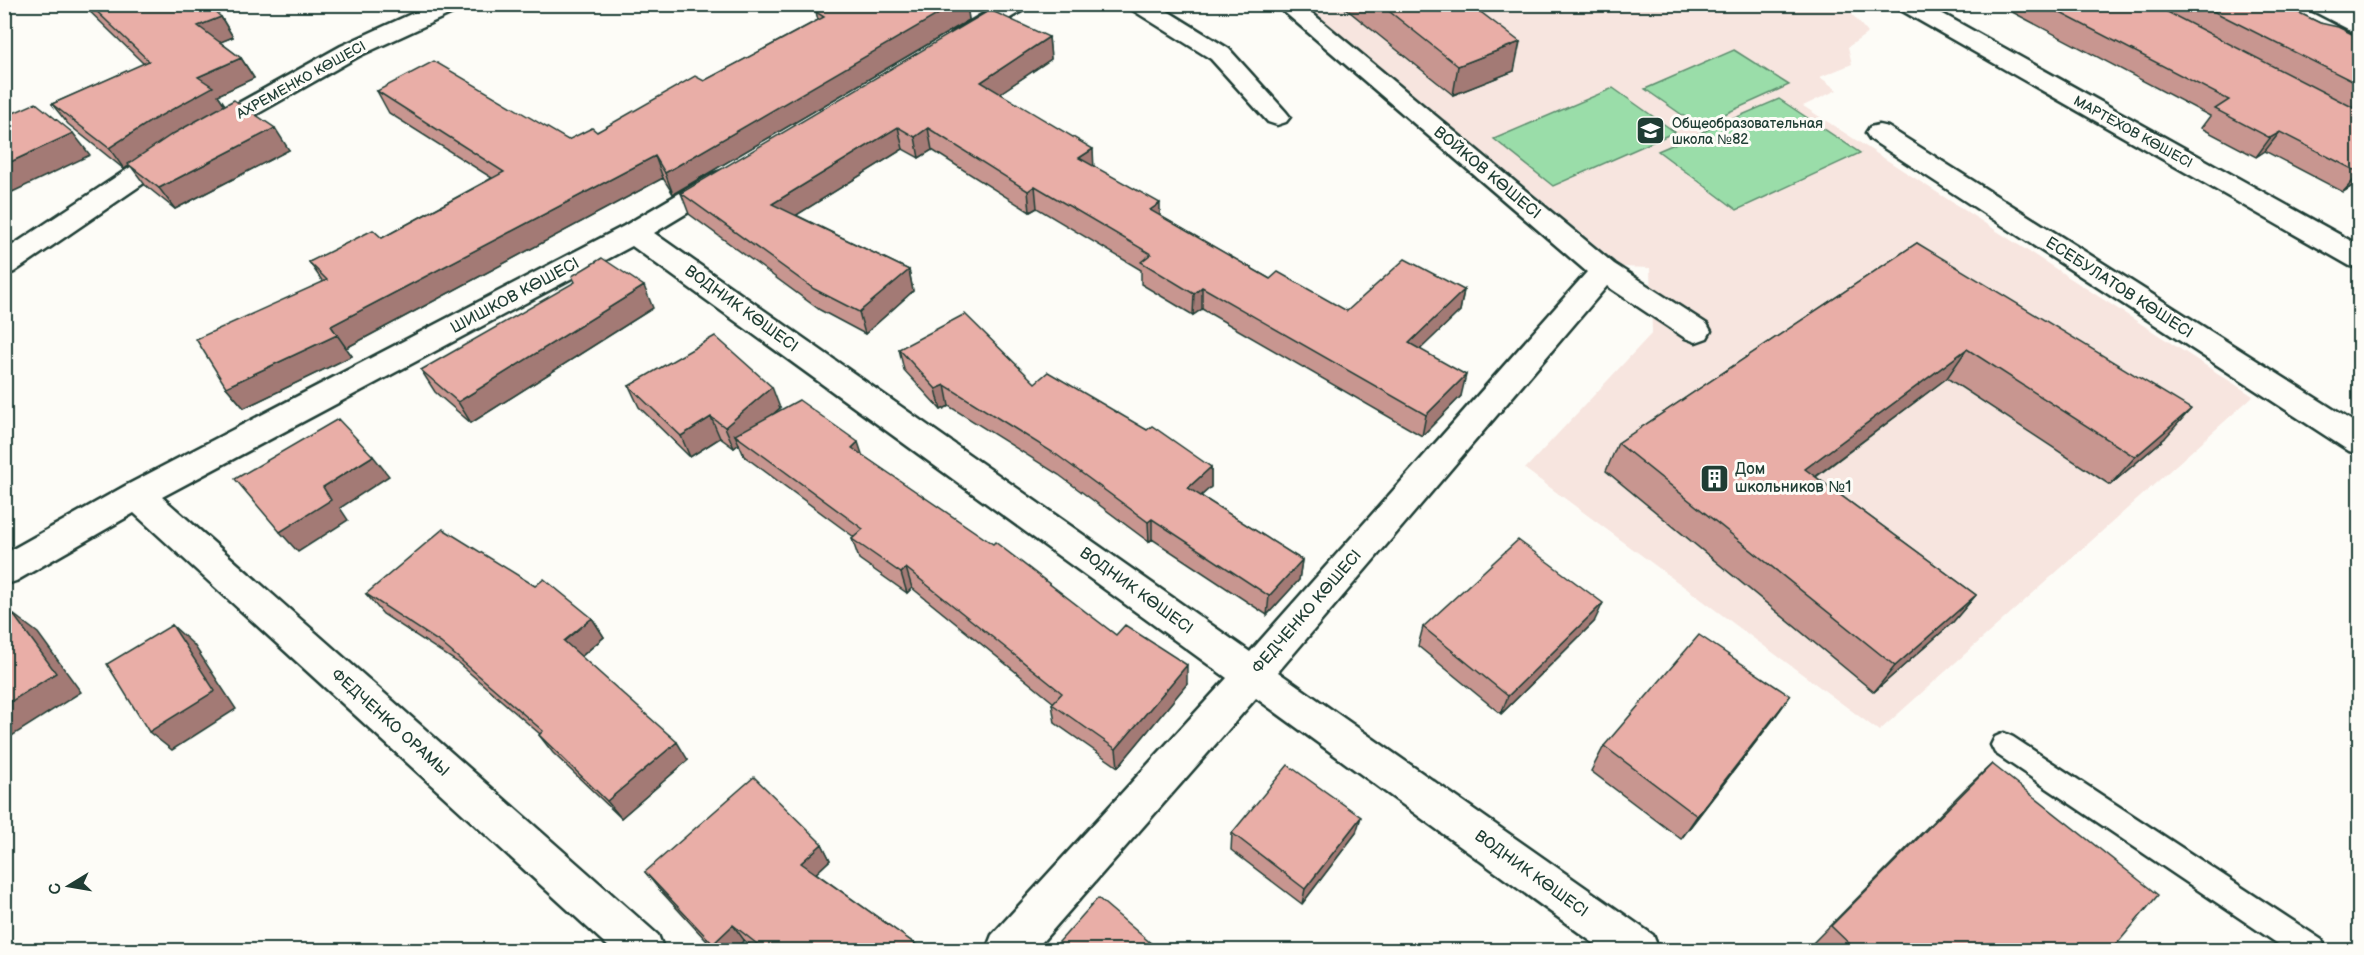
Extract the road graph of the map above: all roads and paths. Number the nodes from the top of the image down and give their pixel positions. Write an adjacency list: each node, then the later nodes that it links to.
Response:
1 (453, 4): 14 (street, АХРЕМЕНКО КӨШЕСІ)
2 (1017, 4): 8 (street)
3 (1139, 4): 9 (street)
4 (1286, 4): 15 (street, ВОЙКОВ КӨШЕСІ)
5 (1908, 4): 13 (street, МАРТЕХОВ КӨШЕСІ)
6 (2285, 4): 7 (lane)
7 (2360, 44)
8 (936, 52)
9 (1277, 117)
10 (1879, 134): 17 (street, ЕСЕБУЛАТОВ КӨШЕСІ)
11 (745, 167): 12 (street, ШИШКОВ КӨШЕСІ)
12 (634, 233): 18 (street, ШИШКОВ КӨШЕСІ); 20 (street, ВОДНИК КӨШЕСІ)
13 (2360, 259)
14 (4, 265)
15 (1604, 271): 16 (street, ВОЙКОВ КӨШЕСІ); 20 (street, ФЕДЧЕНКО КӨШЕСІ)
16 (1696, 330)
17 (2360, 442)
18 (137, 495): 19 (street, ШИШКОВ КӨШЕСІ); 22 (street, ФЕДЧЕНКО ОРАМЫ)
19 (4, 571)
20 (1253, 675): 23 (street, ФЕДЧЕНКО КӨШЕСІ); 24 (street, ВОДНИК КӨШЕСІ)
21 (2004, 745): 25 (lane)
22 (643, 951)
23 (1007, 951)
24 (1638, 951)
25 (2312, 951)

